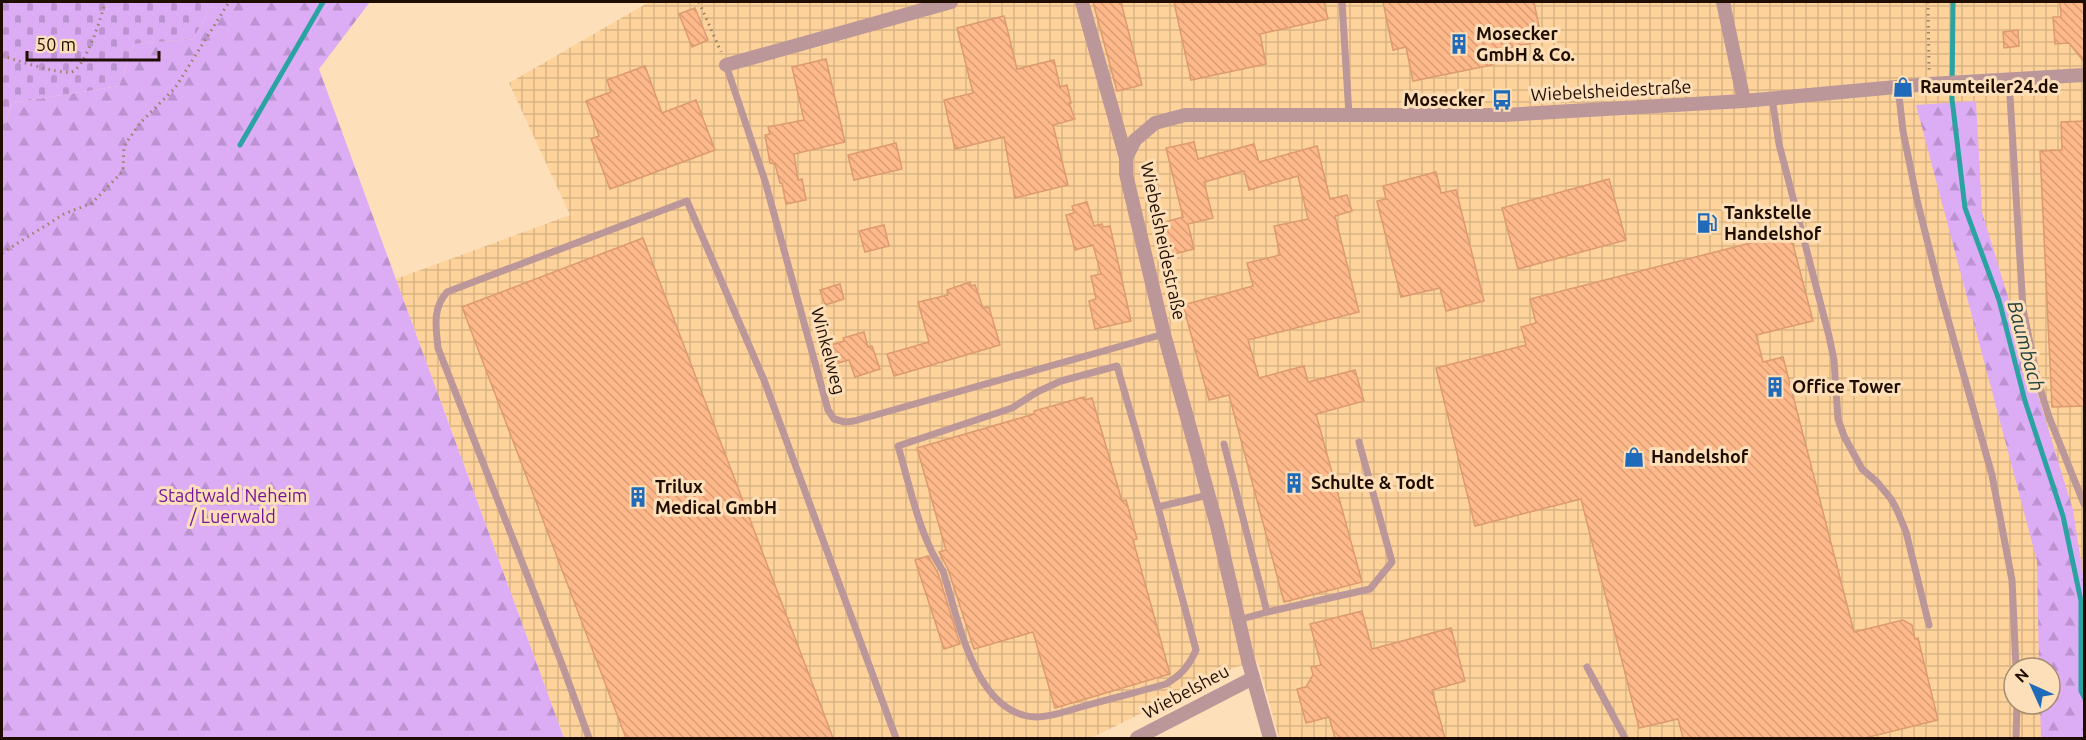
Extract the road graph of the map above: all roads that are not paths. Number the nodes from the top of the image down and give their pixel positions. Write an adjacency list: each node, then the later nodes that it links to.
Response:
1 (951, 2): 5 (street)
2 (1082, 2): 12 (street)
3 (1342, 2): 11 (lane)
4 (1723, 2): 10 (street)
5 (726, 65): 13 (lane, Winkelweg)
6 (2085, 75): 7 (street, Wiebelsheidestraße)
7 (2009, 80): 8 (street, Wiebelsheidestraße); 17 (lane)
8 (1898, 87): 9 (street, Wiebelsheidestraße); 22 (lane)
9 (1772, 98): 10 (street, Wiebelsheidestraße); 21 (lane)
10 (1744, 100): 11 (street, Wiebelsheidestraße)
11 (1349, 115): 12 (street, Wiebelsheidestraße)
12 (1126, 158): 13 (street, Wiebelsheidestraße)
13 (1164, 334): 16 (street, Wiebelsheidestraße)
14 (1359, 442): 19 (lane)
15 (1224, 444): 19 (lane)
16 (1208, 495): 18 (lane); 20 (street, Wiebelsheidestraße)
17 (2085, 504)
18 (1158, 507): 18 (lane)
19 (1267, 612): 20 (lane)
20 (1238, 620): 24 (street, Wiebelsheidestraße)
21 (1929, 625)
22 (2015, 656)
23 (1587, 667): 30 (lane)
24 (1253, 678): 28 (street, Wiebelsheu); 29 (street, Wiebelsheidestraße)
25 (2017, 716): 31 (lane)
26 (589, 738): 27 (lane)
27 (896, 738)
28 (1137, 738)
29 (1270, 738)
30 (1625, 738)
31 (2016, 738)

